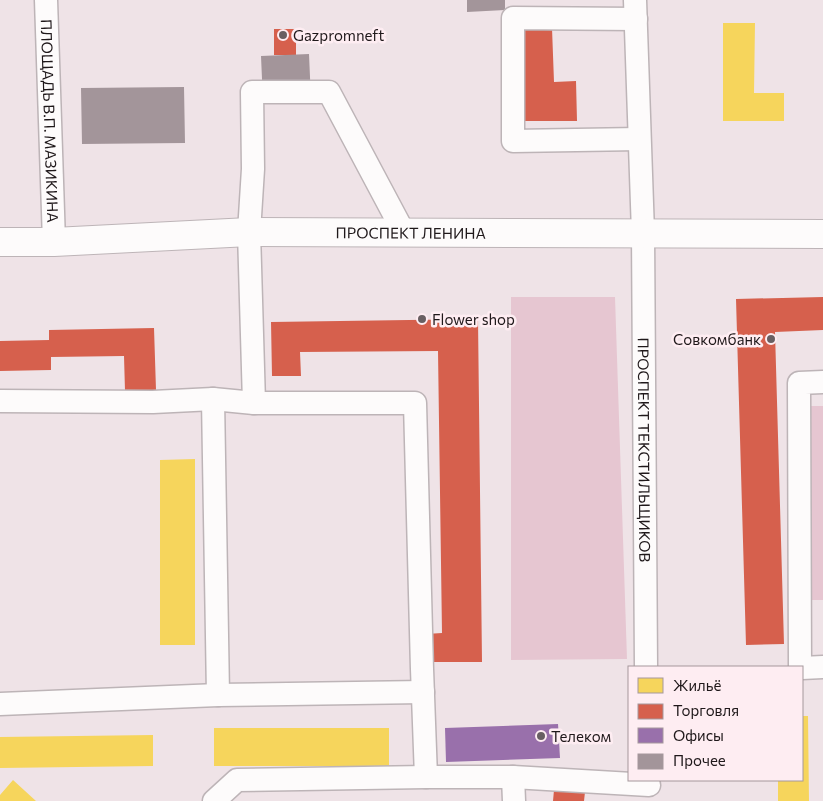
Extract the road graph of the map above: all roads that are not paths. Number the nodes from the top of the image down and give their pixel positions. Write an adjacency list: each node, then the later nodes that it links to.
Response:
1 (46, 0): 9 (street, ПЛОЩАДЬ В.П. МАЗИКИНА)
2 (636, 9): 3 (street, ПРОСПЕКТ ТЕКСТИЛЬЩИКОВ); 3 (street)
3 (640, 139): 6 (street, ПРОСПЕКТ ТЕКСТИЛЬЩИКОВ)
4 (249, 232): 5 (main road, ПРОСПЕКТ ЛЕНИНА); 5 (street); 9 (main road, ПРОСПЕКТ ЛЕНИНА); 13 (street)
5 (404, 233): 6 (main road, ПРОСПЕКТ ЛЕНИНА)
6 (643, 233): 7 (main road, ПРОСПЕКТ ЛЕНИНА); 14 (street, ПРОСПЕКТ ТЕКСТИЛЬЩИКОВ)
7 (823, 234)
8 (0, 242): 9 (main road, ПРОСПЕКТ ЛЕНИНА)
9 (54, 242)
10 (823, 382): 15 (street)
11 (212, 399): 12 (street); 13 (street); 19 (street)
12 (0, 401)
13 (254, 403): 18 (street)
14 (646, 666)
15 (801, 666)
16 (823, 667): 17 (street)
17 (803, 668)
18 (423, 692): 19 (street); 21 (street)
19 (218, 695): 20 (street)
20 (0, 704)
21 (426, 777): 22 (street); 24 (street)
22 (513, 777): 23 (street); 25 (street)
23 (650, 789)
24 (214, 801)
25 (514, 801)

